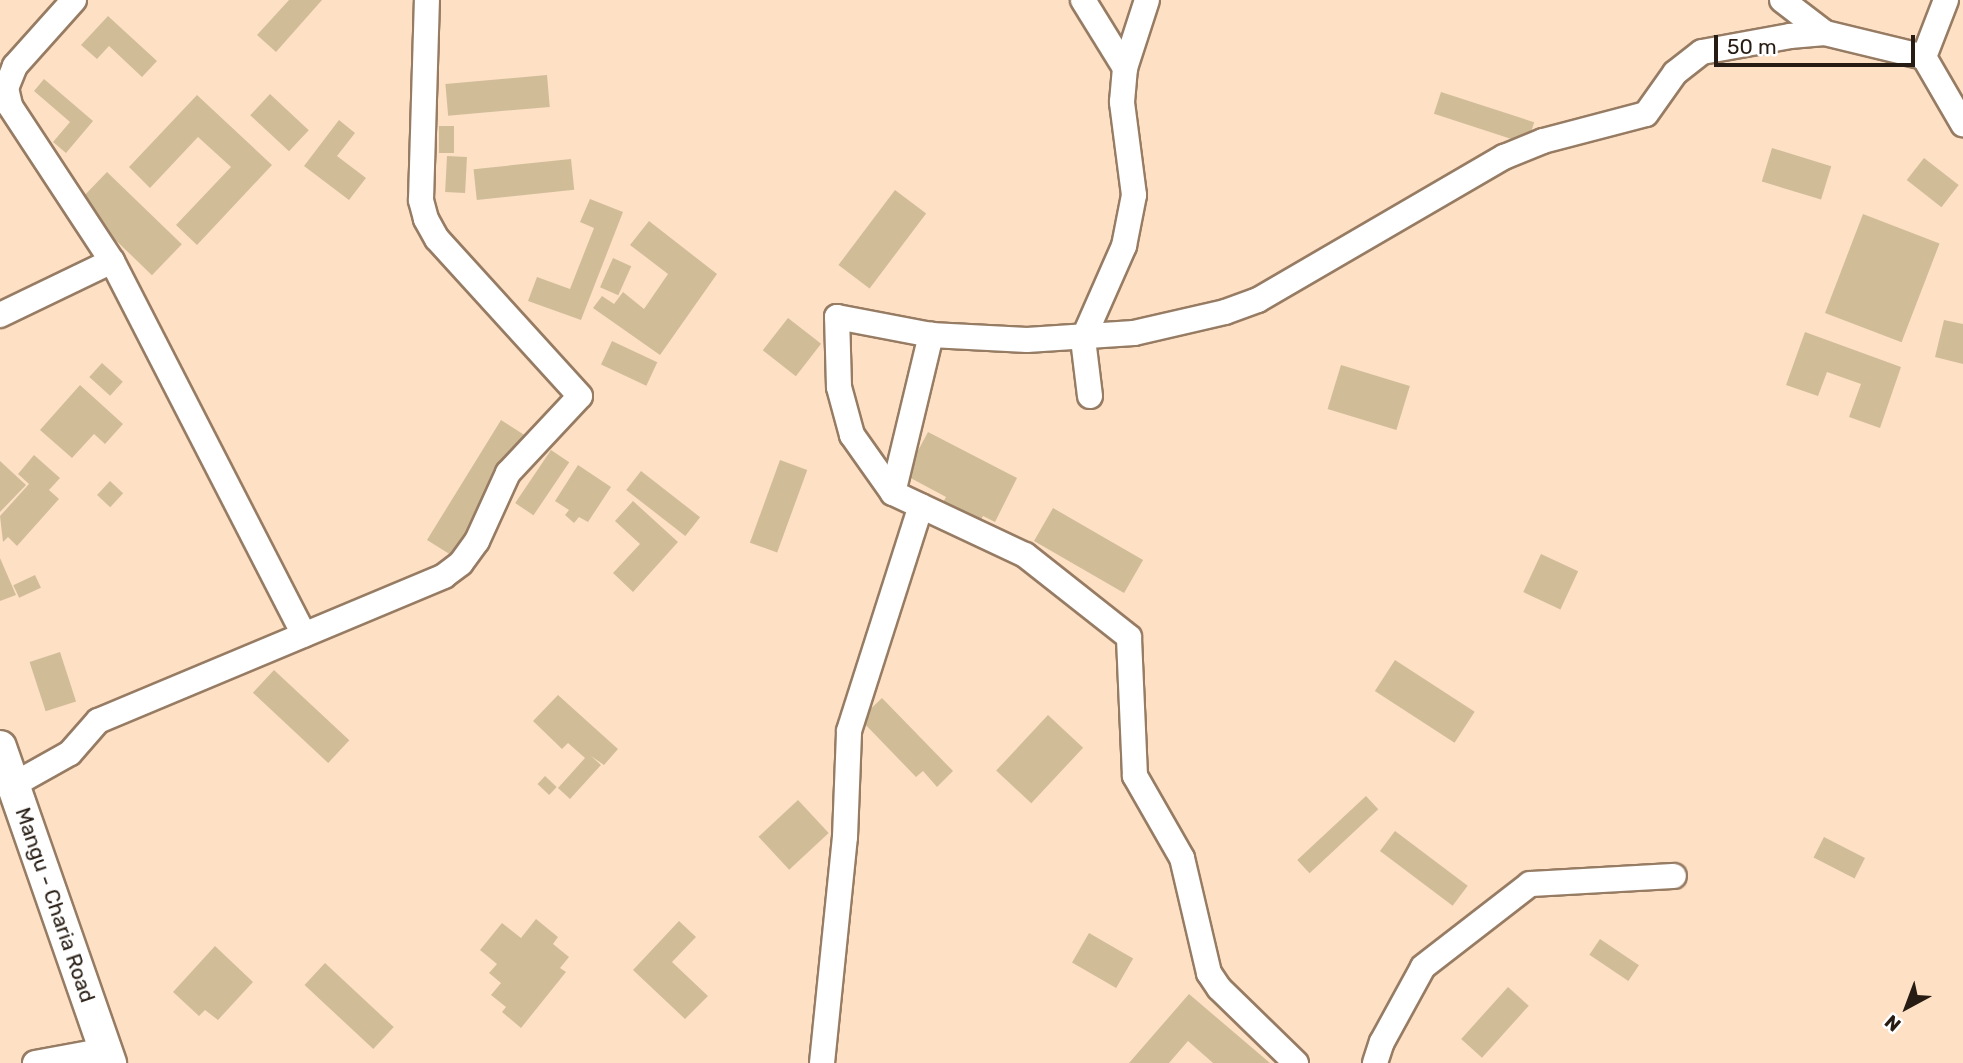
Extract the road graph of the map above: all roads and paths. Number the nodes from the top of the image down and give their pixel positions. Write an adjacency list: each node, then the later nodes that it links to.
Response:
1 (74, 0): 11 (street)
2 (427, 0): 18 (street)
3 (1083, 0): 9 (street)
4 (1147, 0): 9 (street)
5 (1782, 0): 7 (street)
6 (1947, 0): 8 (street)
7 (1825, 33): 8 (street); 14 (street)
8 (1924, 57): 10 (street)
9 (1125, 68): 14 (street)
10 (1963, 124)
11 (112, 261): 12 (street); 18 (street)
12 (0, 315)
13 (931, 334): 14 (street); 16 (street); 16 (street)
14 (1083, 339): 15 (street)
15 (1090, 396)
16 (893, 493): 17 (street)
17 (921, 506): 23 (street); 24 (street)
18 (304, 635): 19 (street)
19 (4, 761): 21 (street, Mangu - Charia Road)
20 (1674, 876): 25 (street)
21 (108, 1056): 22 (street)
22 (35, 1063)
23 (822, 1063)
24 (1296, 1063)
25 (1375, 1063)

